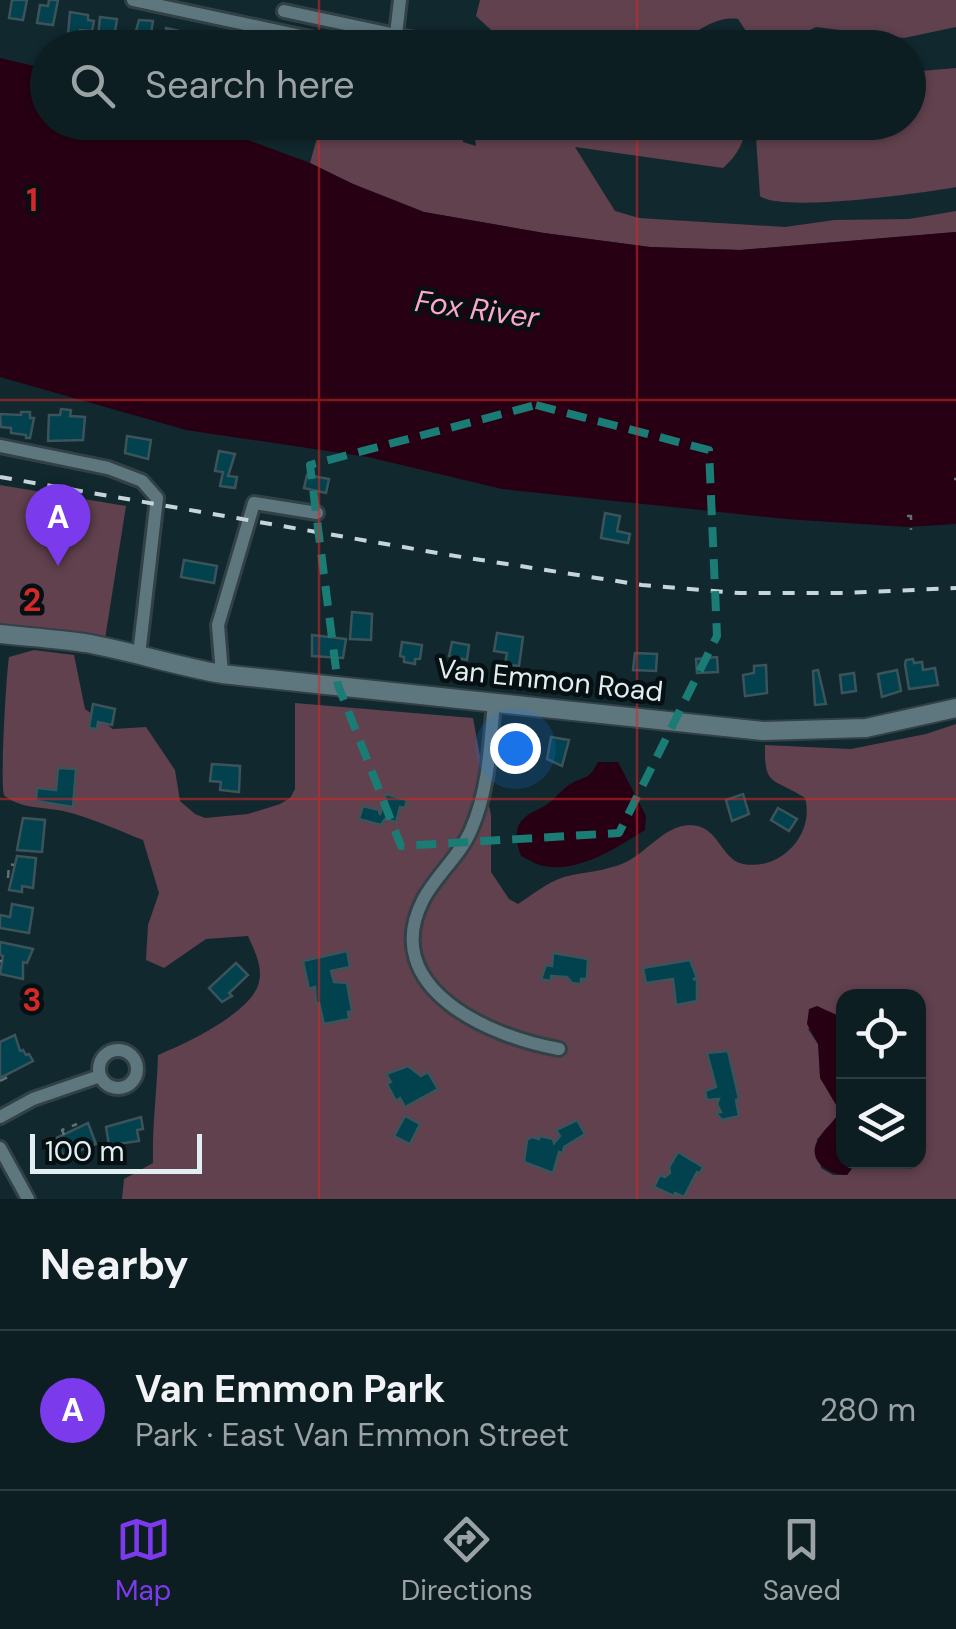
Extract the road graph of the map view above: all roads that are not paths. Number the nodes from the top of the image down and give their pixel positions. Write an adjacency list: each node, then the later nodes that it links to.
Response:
1 (133, 0): 4 (street)
2 (400, 0): 6 (street)
3 (284, 11): 5 (street)
4 (272, 30)
5 (377, 30)
6 (396, 30)
7 (0, 446): 10 (street)
8 (317, 513): 11 (street)
9 (0, 634): 10 (street, Van Emmon Road)
10 (140, 655): 11 (street, Van Emmon Road)
11 (222, 674): 12 (street, Van Emmon Road)
12 (494, 702): 13 (street, Van Emmon Road); 14 (street)
13 (956, 708)
14 (559, 1050)
15 (100, 1076): 16 (street)
16 (0, 1117)
17 (0, 1148): 18 (street)
18 (28, 1199)

